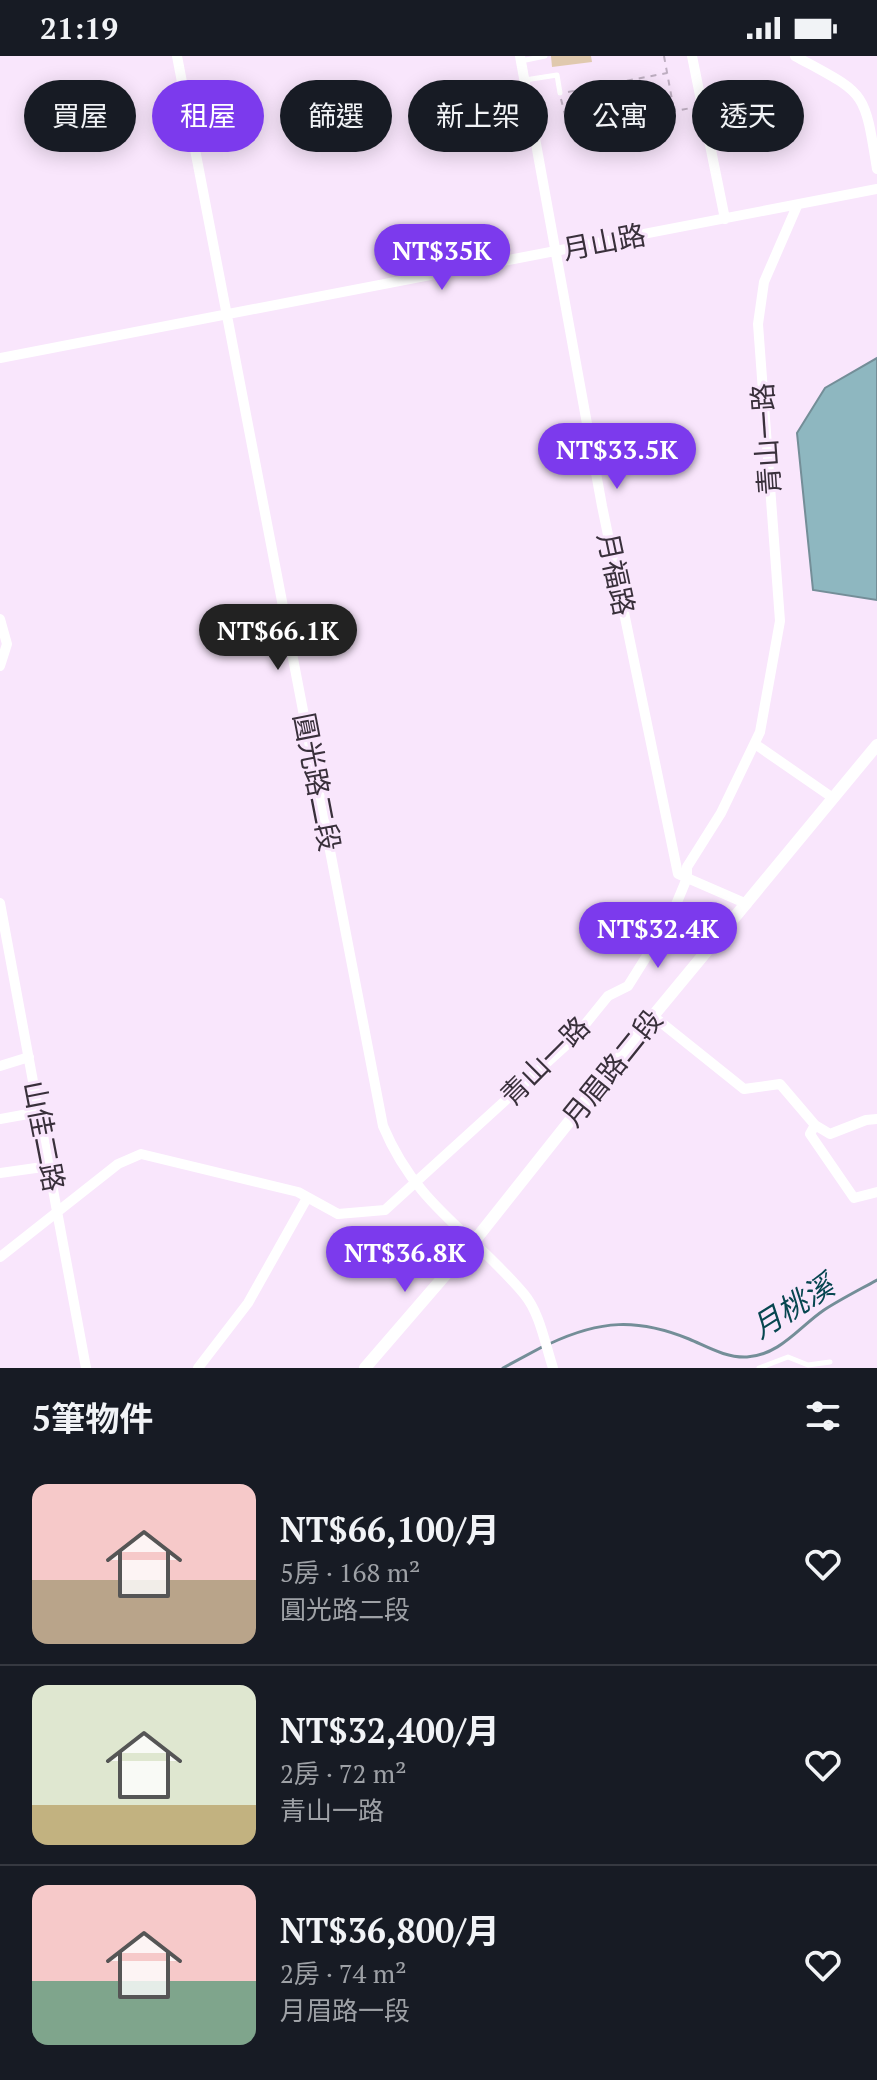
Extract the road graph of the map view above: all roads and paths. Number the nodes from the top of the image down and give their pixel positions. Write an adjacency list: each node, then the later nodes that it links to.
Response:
1 (177, 56): 20 (street, 圓光路二段)
2 (545, 56): 6 (lane)
3 (664, 56): 9 (path)
4 (692, 56): 10 (street)
5 (795, 56): 15 (street)
6 (520, 59): 8 (street, 月福路)
7 (667, 73): 11 (path)
8 (524, 80): 11 (lane)
9 (668, 80)
10 (696, 80)
11 (560, 93): 12 (path)
12 (564, 110)
13 (538, 152): 19 (street, 月福路)
14 (711, 152): 18 (street)
15 (877, 169)
16 (877, 189): 17 (street, 月山路)
17 (797, 206): 18 (street, 月山路); 24 (street, 青山一路)
18 (725, 219): 19 (street, 月山路)
19 (557, 251): 20 (street, 月山路); 27 (street, 月福路)
20 (227, 317): 21 (street, 月山路); 39 (street, 圓光路二段)
21 (0, 358)
22 (0, 619): 23 (street)
23 (0, 666)
24 (755, 744): 26 (street); 27 (street, 青山一路)
25 (877, 745): 26 (street, 月眉路二段)
26 (833, 798): 29 (street, 月眉路二段)
27 (687, 878): 29 (street); 39 (street, 青山一路)
28 (0, 903): 31 (street, 山佳二路)
29 (747, 904): 30 (street, 月眉路二段)
30 (653, 1016): 36 (street); 43 (street, 月眉路二段)
31 (29, 1057): 32 (street); 33 (street, 山佳二路)
32 (0, 1066)
33 (39, 1112): 34 (street); 37 (street, 山佳二路)
34 (0, 1119)
35 (877, 1119): 36 (street)
36 (815, 1125): 40 (street)
37 (50, 1166): 38 (street); 42 (street, 山佳二路)
38 (0, 1173)
39 (414, 1185): 41 (street, 青山一路); 43 (street, 圓光路二段)
40 (877, 1192)
41 (307, 1198): 42 (street, 青山一路); 47 (street)
42 (59, 1214): 44 (street, 青山一路); 46 (street, 山佳二路)
43 (472, 1244): 48 (street, 月眉路二段); 49 (street, 圓光路二段)
44 (0, 1257)
45 (830, 1362): 50 (lane)
46 (86, 1368)
47 (198, 1368)
48 (365, 1368)
49 (553, 1368)
50 (759, 1368)

